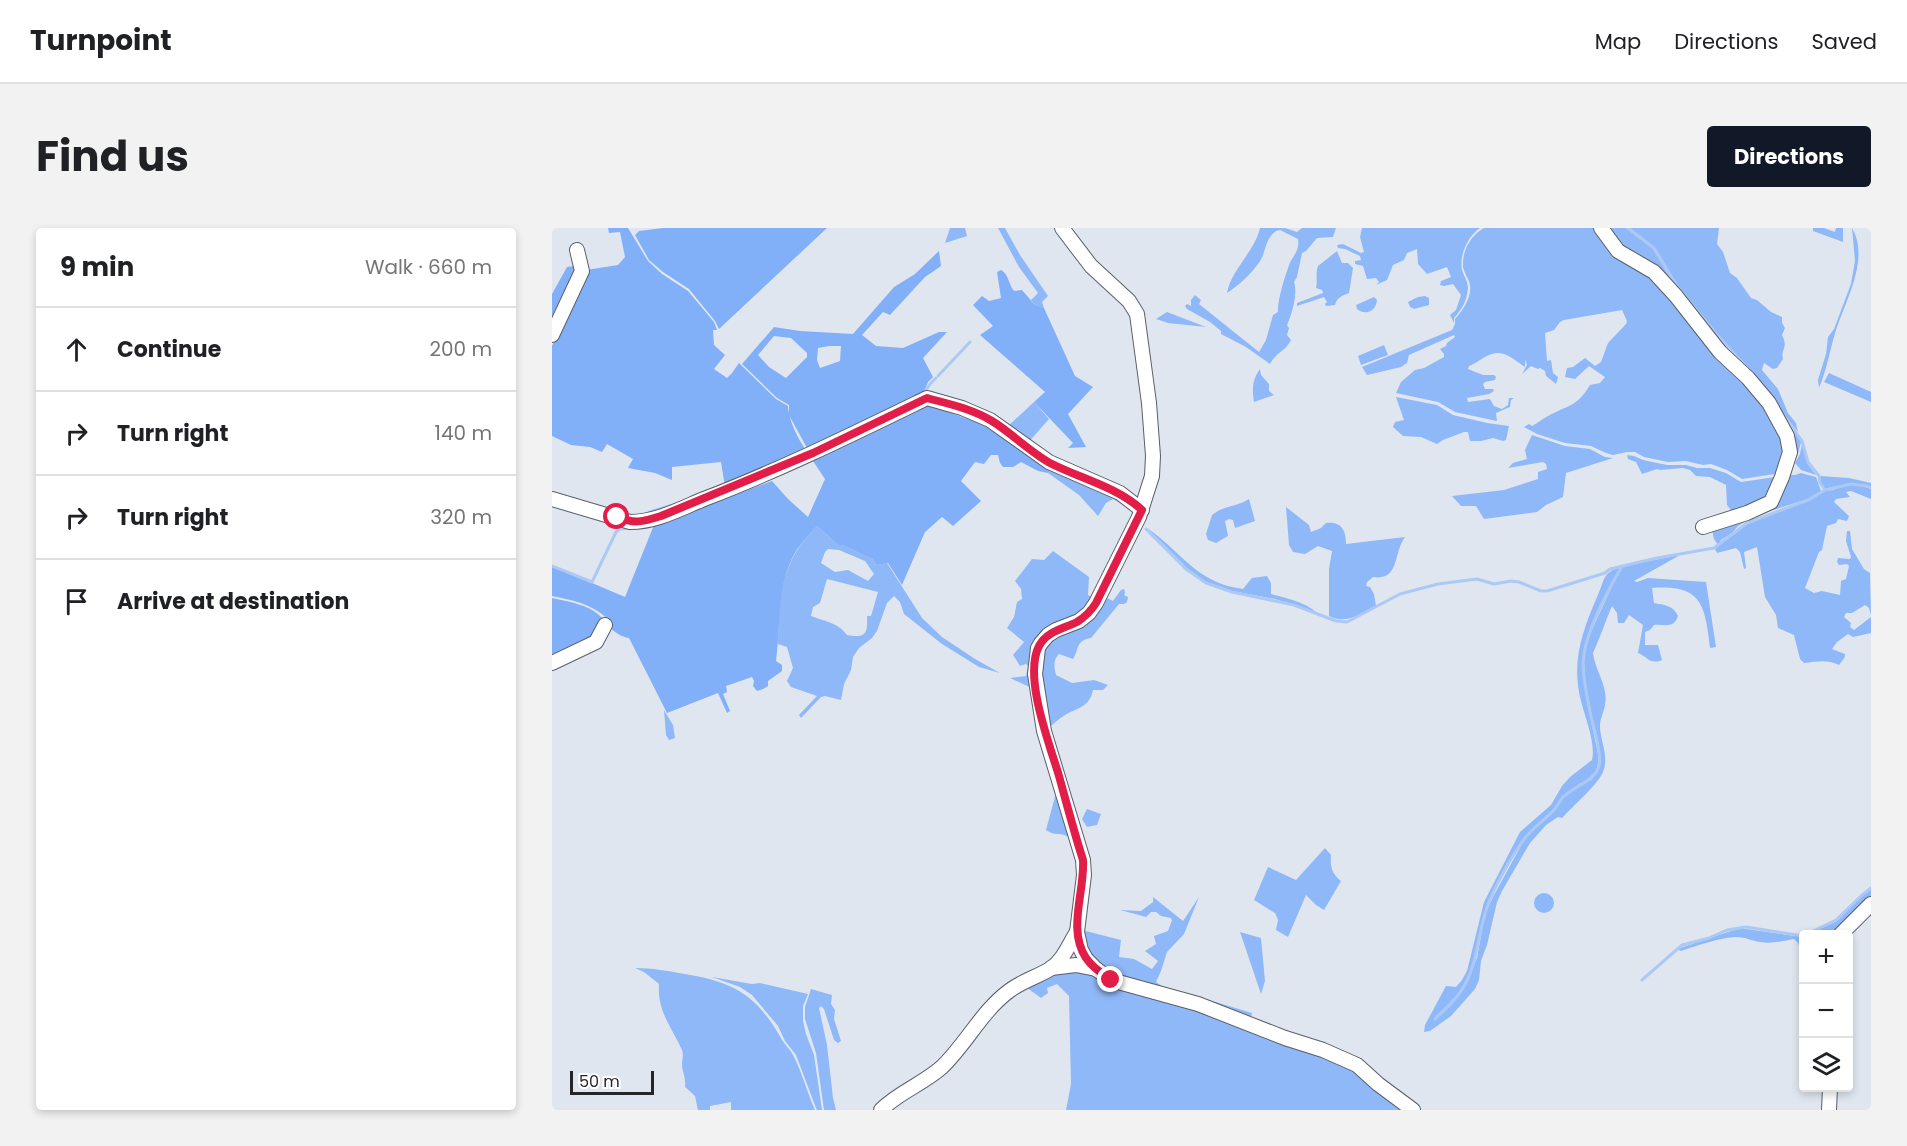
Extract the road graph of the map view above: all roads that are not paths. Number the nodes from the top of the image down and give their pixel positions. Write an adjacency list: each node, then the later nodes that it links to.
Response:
1 (1062, 228): 6 (street)
2 (1601, 228): 7 (street)
3 (577, 250): 4 (street)
4 (552, 335)
5 (552, 499): 6 (street)
6 (1142, 510): 12 (street)
7 (1703, 527)
8 (605, 625): 9 (street)
9 (552, 663)
10 (1871, 904): 11 (street)
11 (1845, 930)
12 (1077, 932): 13 (street); 14 (street)
13 (1051, 968): 14 (street); 16 (street)
14 (1096, 969): 17 (street)
15 (1830, 1092): 18 (street)
16 (881, 1110)
17 (1413, 1110)
18 (1829, 1110)

